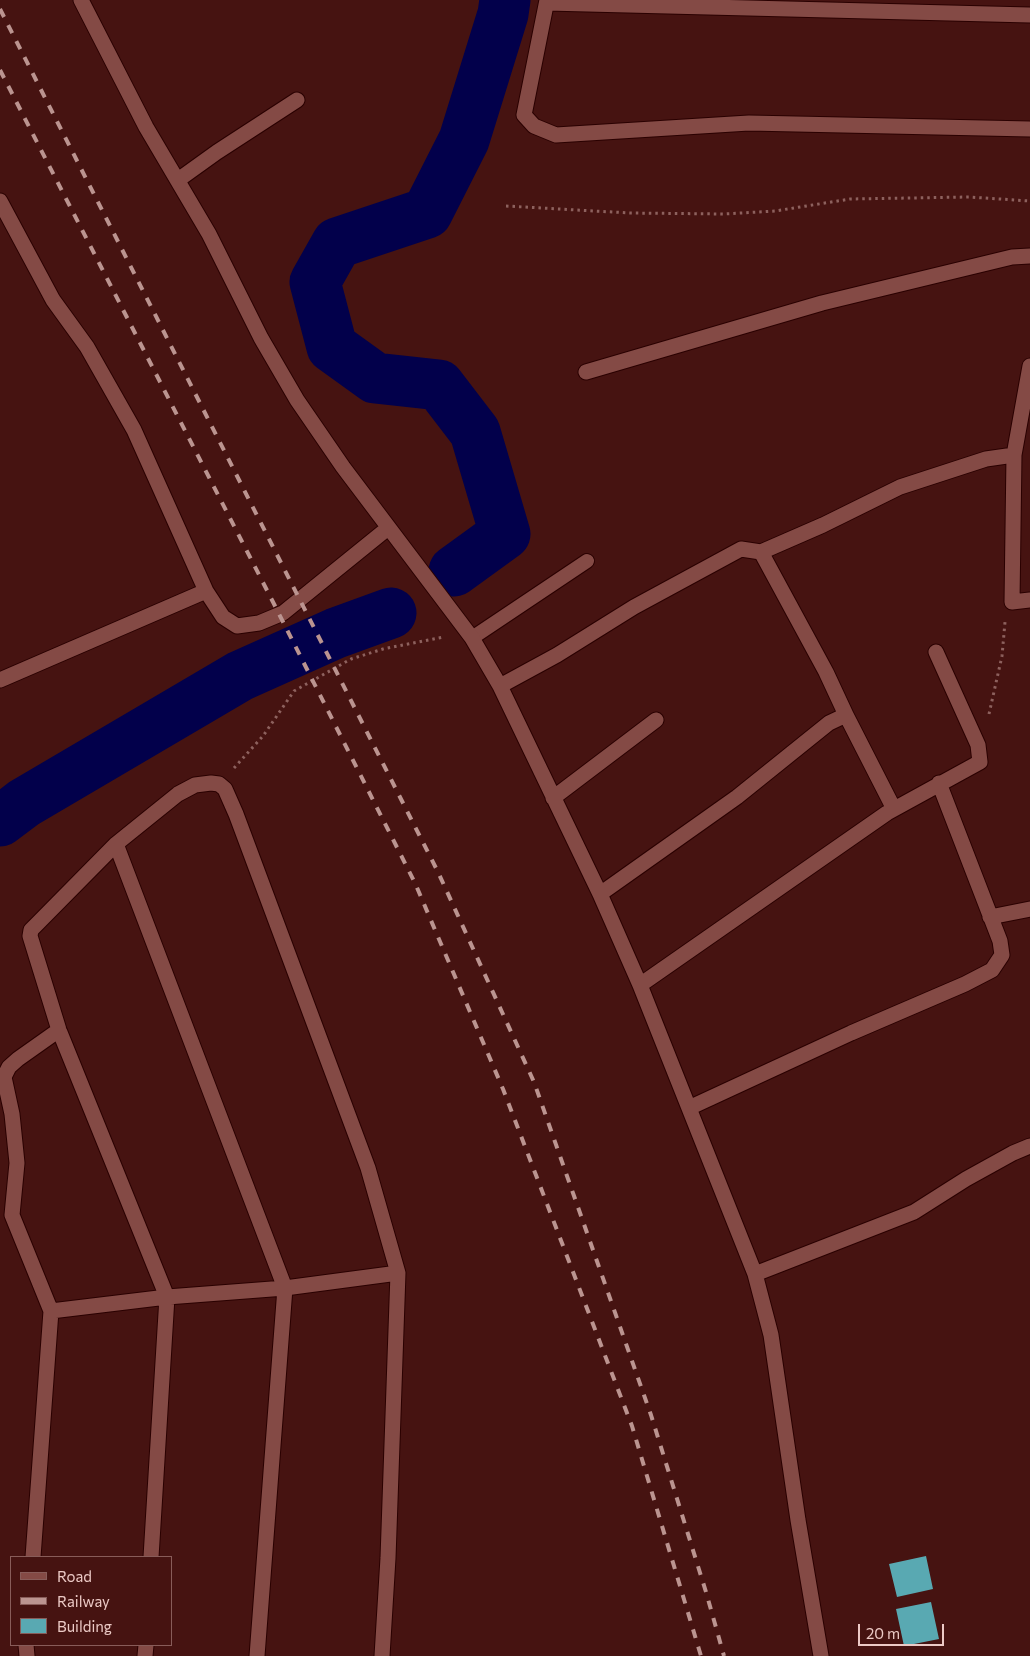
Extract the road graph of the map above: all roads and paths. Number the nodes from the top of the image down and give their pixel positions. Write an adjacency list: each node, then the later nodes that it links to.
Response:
1 (81, 0): 6 (street)
2 (547, 1): 3 (street); 5 (street)
3 (1030, 14)
4 (297, 100): 6 (street)
5 (1030, 129)
6 (178, 180): 15 (street)
7 (0, 201): 18 (street)
8 (1030, 201): 9 (path)
9 (506, 206)
10 (1030, 256): 11 (street)
11 (586, 372)
12 (1029, 374): 13 (street)
13 (1014, 455): 14 (street); 16 (street)
14 (1023, 483): 20 (street)
15 (388, 528): 18 (street); 21 (street)
16 (761, 552): 24 (street); 25 (street)
17 (587, 561): 21 (lane)
18 (206, 591): 23 (street)
19 (1030, 600): 20 (street)
20 (1012, 602): 27 (path)
21 (472, 638): 24 (street); 28 (path)
22 (936, 652): 27 (street)
23 (0, 680)
24 (500, 686): 30 (street)
25 (846, 715): 31 (street); 33 (street)
26 (656, 720): 30 (street)
27 (978, 745): 29 (street)
28 (234, 768)
29 (939, 783): 31 (street); 35 (street)
30 (553, 798): 33 (street)
31 (894, 809): 36 (street)
32 (116, 844): 37 (street); 40 (street); 42 (street)
33 (600, 894): 36 (street)
34 (1030, 909): 35 (street)
35 (990, 917): 38 (street)
36 (640, 985): 38 (street)
37 (58, 1030): 43 (street); 44 (street)
38 (691, 1107): 41 (street)
39 (1030, 1146): 41 (street)
40 (398, 1273): 42 (street); 48 (street)
41 (756, 1274): 49 (street)
42 (285, 1288): 43 (street); 47 (street)
43 (167, 1297): 44 (street); 46 (street)
44 (51, 1310): 45 (street)
45 (33, 1556)
46 (151, 1556)
47 (257, 1656)
48 (382, 1656)
49 (821, 1656)

